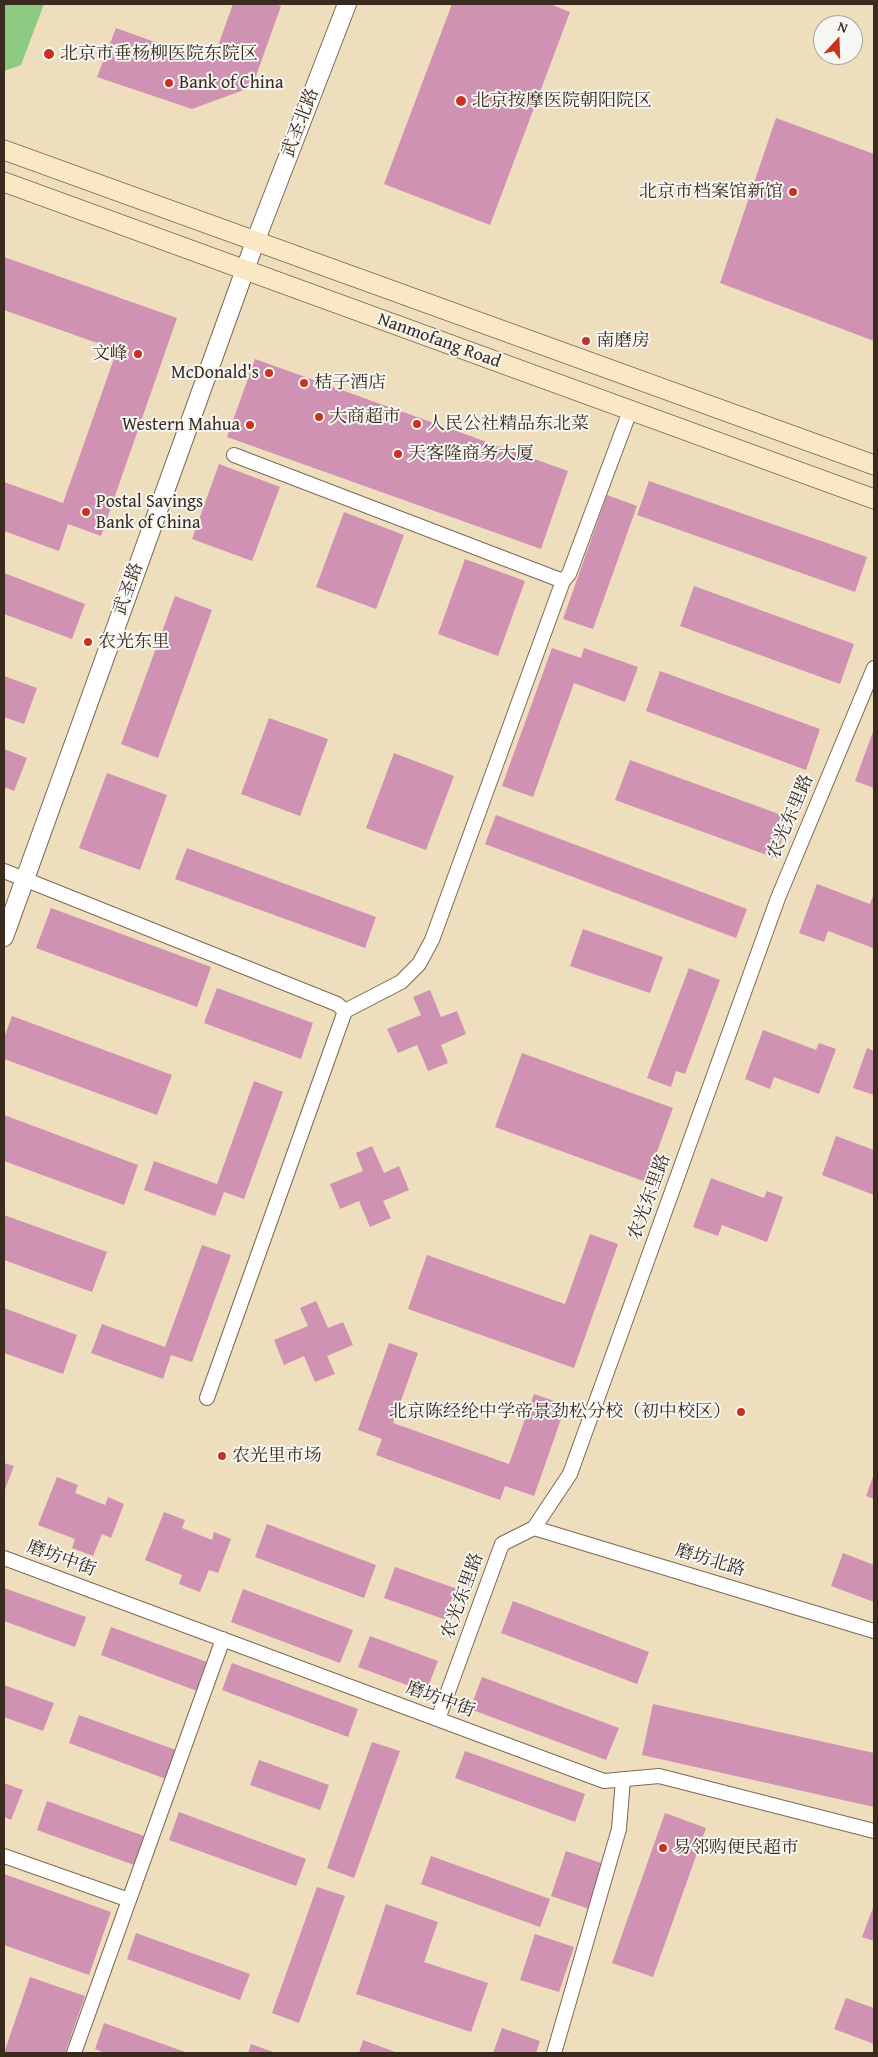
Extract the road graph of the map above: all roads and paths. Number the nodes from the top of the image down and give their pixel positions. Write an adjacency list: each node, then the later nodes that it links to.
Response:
1 (347, 4): 4 (street, 武圣北路)
2 (4, 150): 4 (main road, Nanmofang Road)
3 (4, 182): 5 (main road, Nanmofang Road)
4 (254, 242): 5 (street, 武圣路); 8 (main road, Nanmofang Road)
5 (244, 269): 6 (main road, Nanmofang Road); 13 (street, 武圣路)
6 (630, 411): 9 (main road, Nanmofang Road); 10 (street)
7 (234, 455): 10 (street)
8 (874, 465)
9 (874, 499)
10 (563, 581): 15 (street)
11 (874, 668): 17 (street, 农光东里路)
12 (4, 871): 13 (street)
13 (25, 879): 14 (street, 武圣路); 15 (street)
14 (4, 937)
15 (345, 1010): 16 (street)
16 (207, 1398)
17 (534, 1528): 19 (street, 磨坊北路); 21 (street, 农光东里路)
18 (4, 1558): 20 (street, 磨坊中街)
19 (874, 1631)
20 (223, 1639): 21 (street, 磨坊中街); 25 (street)
21 (438, 1719): 22 (street, 磨坊中街)
22 (623, 1779): 23 (street, 磨坊中街); 27 (street)
23 (874, 1831)
24 (4, 1856): 25 (street)
25 (129, 1900): 26 (street)
26 (74, 2053)
27 (554, 2053)

